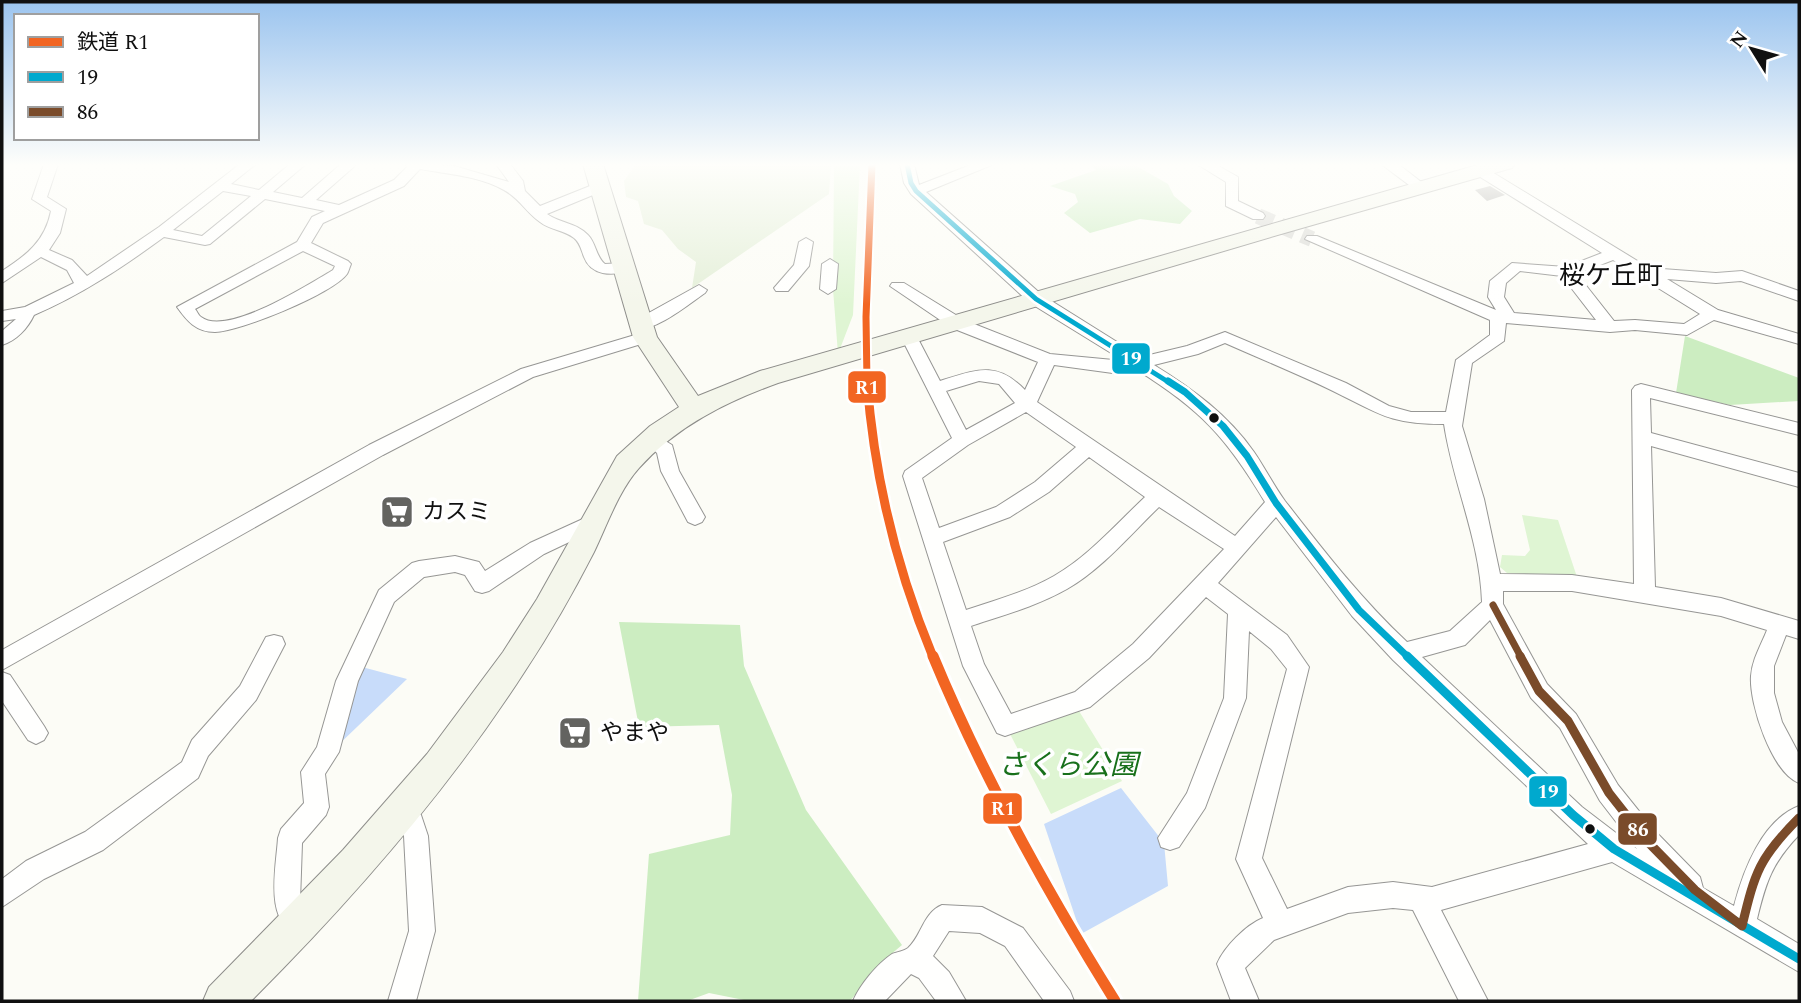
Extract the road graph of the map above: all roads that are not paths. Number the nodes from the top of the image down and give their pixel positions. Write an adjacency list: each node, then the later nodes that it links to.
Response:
1 (59, 211): 17 (street)
2 (186, 211): 13 (street)
3 (242, 211): 13 (street)
4 (335, 211): 16 (street)
5 (542, 211): 11 (street)
6 (607, 211): 20 (street)
7 (937, 211): 30 (street)
8 (1247, 211): 12 (street)
9 (1343, 211): 30 (street)
10 (1546, 211): 18 (street)
11 (539, 212): 20 (street)
12 (1258, 216)
13 (159, 231): 24 (street)
14 (1312, 239): 34 (street)
15 (806, 242): 26 (street)
16 (303, 245): 16 (street)
17 (40, 252): 23 (street); 24 (street)
18 (1616, 253): 21 (street); 22 (street)
19 (830, 264): 27 (street)
20 (624, 268): 37 (street)
21 (1567, 272): 34 (street); 36 (street)
22 (1649, 273): 29 (street); 32 (street)
23 (2, 278)
24 (82, 285): 31 (street)
25 (898, 286): 35 (street)
26 (782, 288)
27 (828, 289)
28 (699, 290): 37 (street)
29 (1799, 296)
30 (1036, 299): 35 (street); 42 (street)
31 (26, 314): 33 (street); 40 (street)
32 (1712, 314): 36 (street); 39 (street)
33 (2, 316)
34 (1504, 317): 36 (street); 46 (street)
35 (958, 324): 38 (street); 41 (street)
36 (1610, 327)
37 (643, 330): 45 (street); 67 (street)
38 (909, 337): 43 (street); 45 (street)
39 (1799, 339)
40 (2, 340)
41 (1048, 359): 42 (street); 44 (street)
42 (1139, 365): 46 (street); 54 (street)
43 (934, 389): 44 (street); 50 (street)
44 (1027, 404): 50 (street); 51 (street)
45 (693, 408): 49 (street)
46 (1454, 418): 60 (street)
47 (1799, 429): 48 (street)
48 (1643, 436): 52 (street); 61 (street)
49 (651, 439): 55 (street); 56 (street)
50 (962, 440): 57 (street)
51 (1088, 447): 53 (street); 57 (street)
52 (1799, 480)
53 (1158, 496): 58 (street); 63 (street)
54 (1276, 503): 58 (street); 66 (street)
55 (695, 517)
56 (596, 522): 71 (street); 78 (street)
57 (932, 538): 63 (street)
58 (1236, 547): 59 (street)
59 (1205, 584): 62 (street); 63 (street)
60 (1492, 594): 61 (street); 66 (street); 79 (street)
61 (1645, 594): 64 (street)
62 (1239, 608): 73 (street); 77 (street)
63 (960, 621)
64 (1790, 627): 70 (street)
65 (274, 644): 75 (street)
66 (1401, 653): 74 (street)
67 (2, 661)
68 (2, 682): 69 (street)
69 (36, 733)
70 (1799, 772)
71 (401, 811): 78 (street); 83 (street)
72 (1799, 818): 79 (street)
73 (1170, 838)
74 (1614, 849): 76 (street); 79 (street)
75 (2, 894)
76 (1420, 898): 77 (street); 88 (street)
77 (1280, 924): 87 (street)
78 (301, 925): 82 (street)
79 (1742, 926): 81 (street)
80 (916, 959): 84 (street); 85 (street); 86 (street)
81 (1799, 959)
82 (223, 1001)
83 (402, 1001)
84 (867, 1001)
85 (952, 1001)
86 (1060, 1001)
87 (1245, 1001)
88 (1474, 1001)

